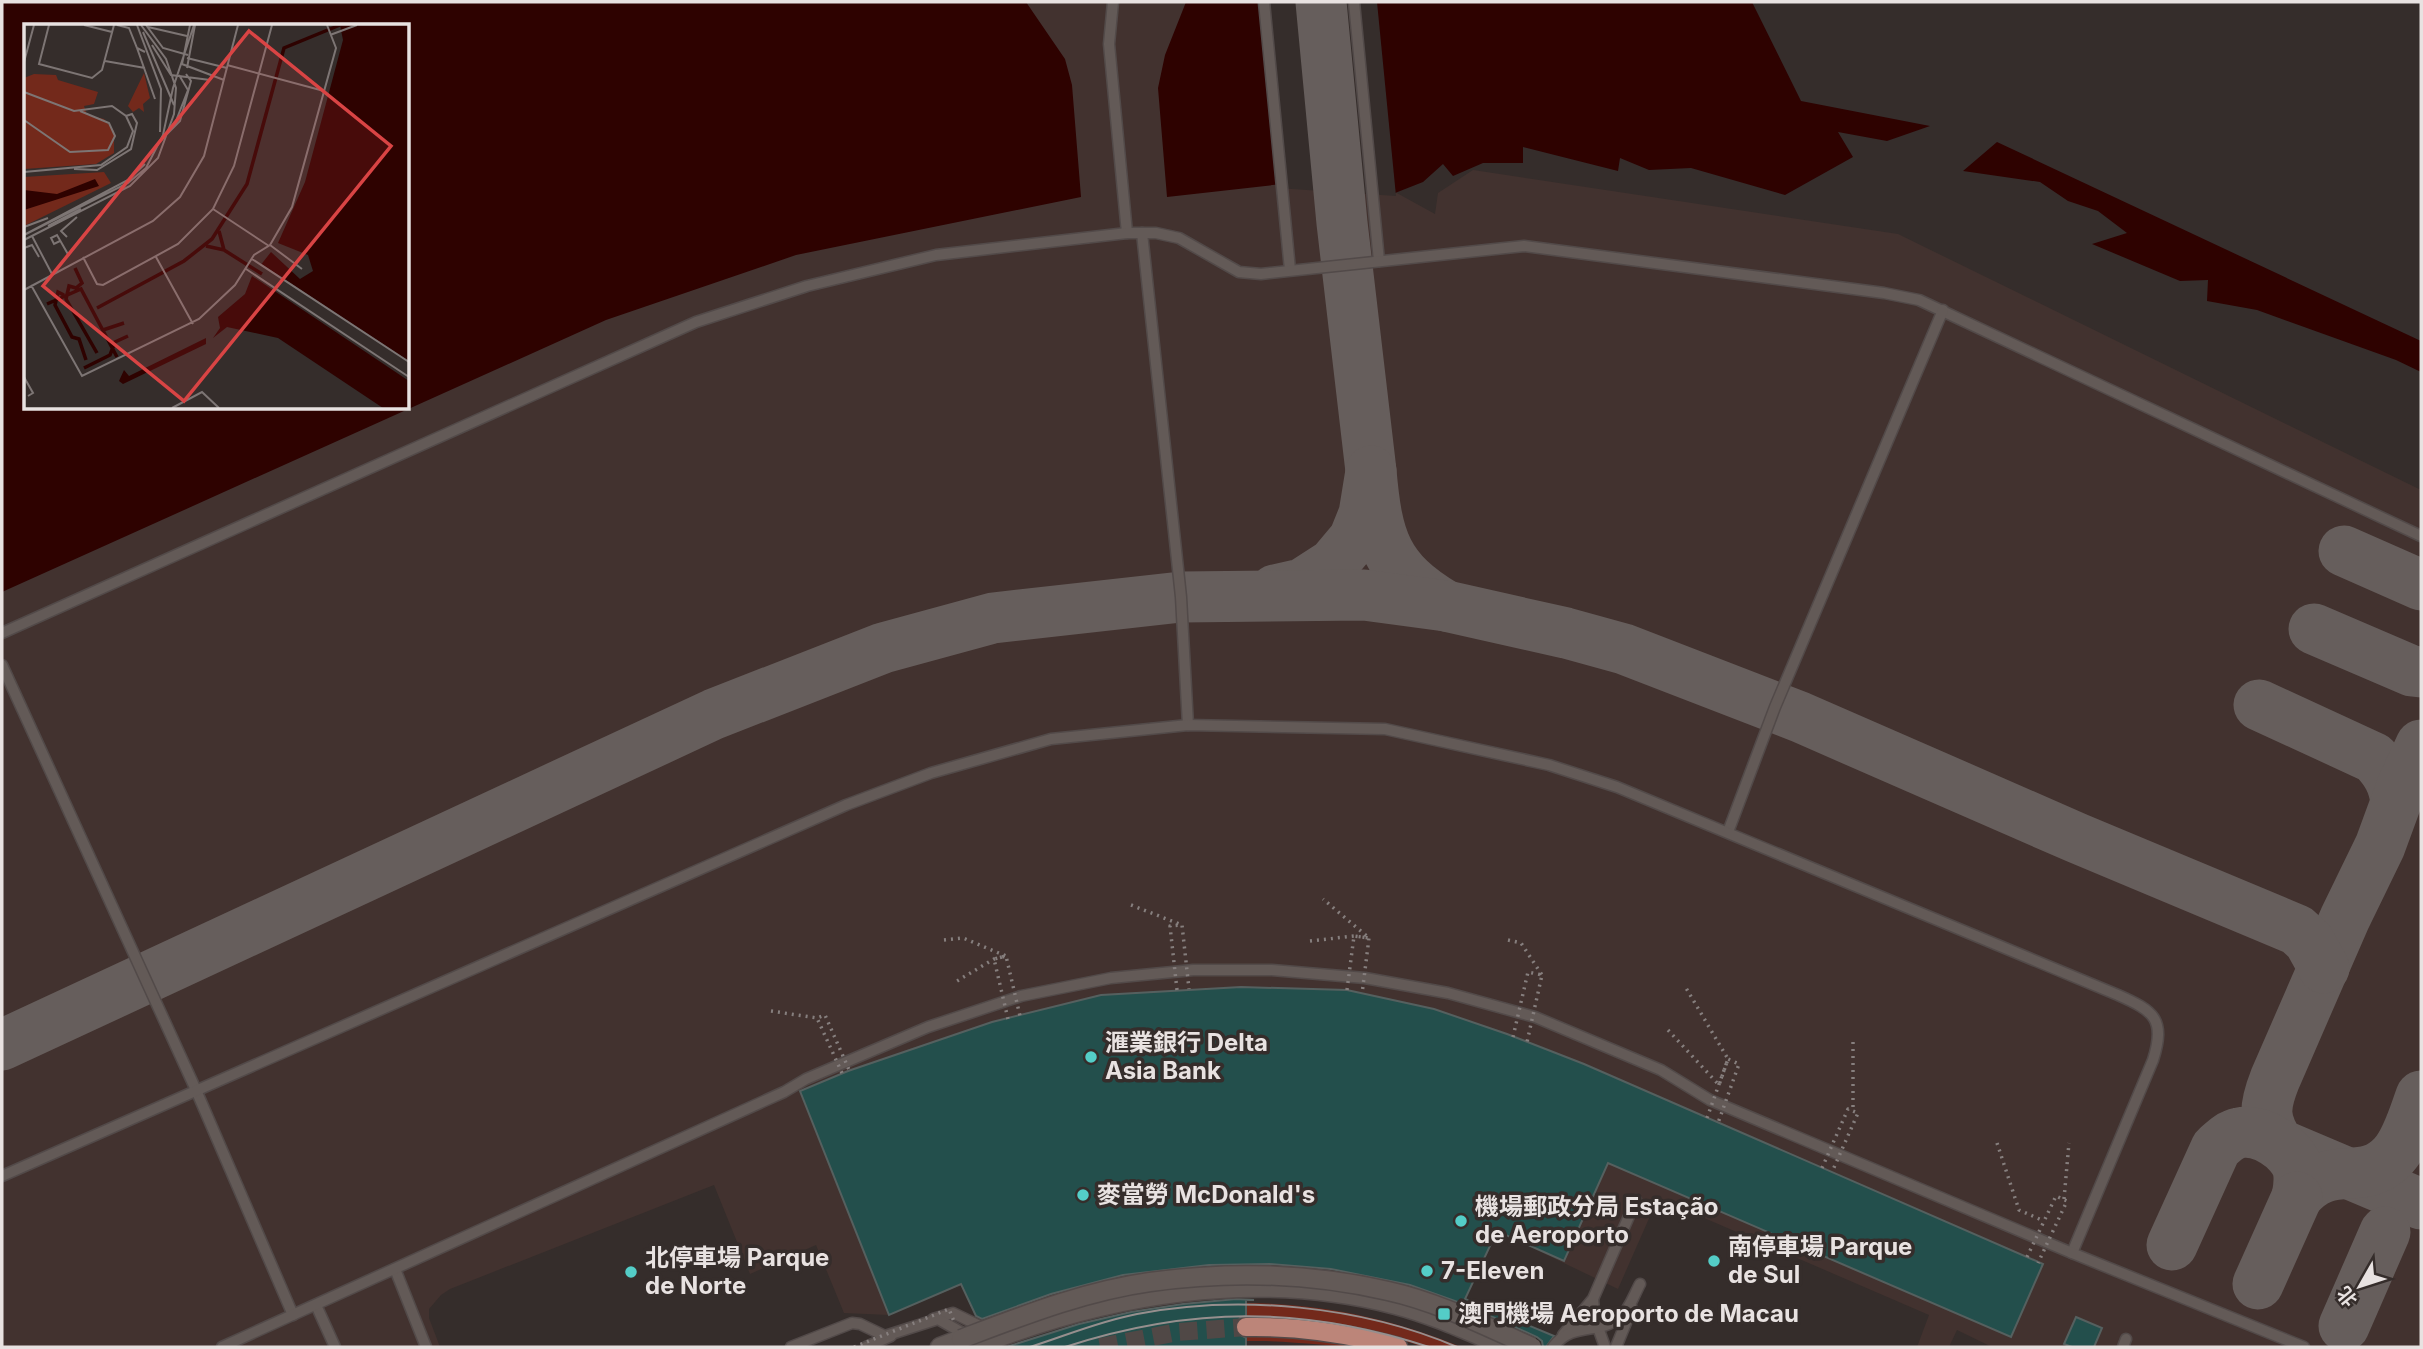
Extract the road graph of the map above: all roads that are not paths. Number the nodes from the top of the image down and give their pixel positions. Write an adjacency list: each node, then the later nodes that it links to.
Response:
1 (1113, 2): 4 (lane)
2 (1264, 2): 7 (lane)
3 (1354, 2): 6 (lane)
4 (1127, 233): 5 (lane); 10 (lane)
5 (1142, 233): 7 (lane); 12 (lane)
6 (1379, 261): 7 (lane); 8 (lane)
7 (1290, 270)
8 (1943, 310): 9 (lane); 13 (lane)
9 (2421, 536)
10 (2, 633)
11 (2, 665): 14 (lane)
12 (1188, 725): 13 (lane); 14 (lane)
13 (1728, 832): 17 (lane)
14 (196, 1090): 15 (lane); 21 (lane)
15 (2, 1176)
16 (1636, 1200): 19 (lane)
17 (2072, 1253): 18 (lane); 41 (lane)
18 (395, 1269): 20 (lane); 31 (lane)
19 (1593, 1299): 24 (lane); 26 (lane)
20 (316, 1305): 21 (lane); 30 (lane)
21 (293, 1315): 29 (lane)
22 (932, 1319): 25 (lane); 27 (lane); 28 (lane)
23 (1246, 1327): 35 (main road)
24 (1598, 1327): 26 (lane); 39 (lane); 40 (lane)
25 (894, 1335): 32 (lane); 33 (lane)
26 (1563, 1335): 38 (lane)
27 (1008, 1336): 28 (street); 36 (street)
28 (979, 1345)
29 (222, 1347)
30 (335, 1347)
31 (426, 1347)
32 (791, 1347)
33 (866, 1347)
34 (940, 1347): 37 (street, bridge)
35 (1398, 1347)
36 (1506, 1347)
37 (1532, 1347)
38 (1553, 1347)
39 (1605, 1347)
40 (1616, 1347)
41 (2304, 1347)

